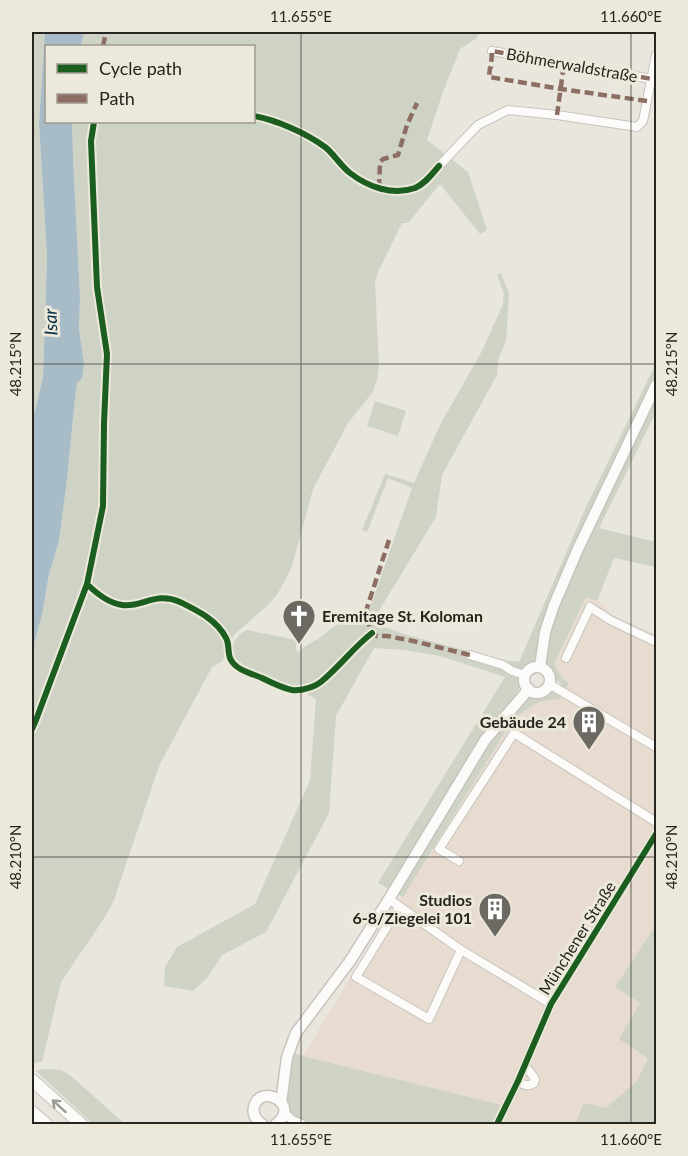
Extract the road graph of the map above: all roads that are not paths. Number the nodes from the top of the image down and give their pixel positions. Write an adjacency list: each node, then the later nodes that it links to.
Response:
1 (492, 51): 3 (street, Böhmerwaldstraße)
2 (657, 55): 3 (street)
3 (653, 82): 4 (street)
4 (439, 166)
5 (657, 386): 9 (main road)
6 (657, 642): 8 (street)
7 (470, 655): 10 (street)
8 (566, 658)
9 (540, 667): 10 (main road); 11 (main road)
10 (525, 675): 12 (main road)
11 (549, 684): 12 (main road); 13 (street)
12 (529, 689): 17 (main road)
13 (657, 747)
14 (657, 822): 16 (street)
15 (657, 834): 20 (street, Münchener Straße)
16 (459, 861)
17 (389, 899): 18 (street, Münchener Straße); 21 (main road)
18 (399, 907): 19 (street, Münchener Straße); 19 (street)
19 (461, 951): 20 (street, Münchener Straße)
20 (551, 1004): 22 (street, Münchener Straße)
21 (286, 1062): 25 (main road); 26 (main road)
22 (525, 1065): 23 (street, Münchener Straße); 23 (street, Münchener Straße)
23 (518, 1082): 33 (street, Münchener Straße)
24 (35, 1083): 31 (highway, one-way to 24)
25 (268, 1096): 26 (main road); 28 (main road)
26 (283, 1107): 29 (main road); 32 (street)
27 (32, 1112): 30 (highway)
28 (255, 1122)
29 (280, 1124)
30 (46, 1125)
31 (81, 1125)
32 (302, 1125)
33 (497, 1125)

